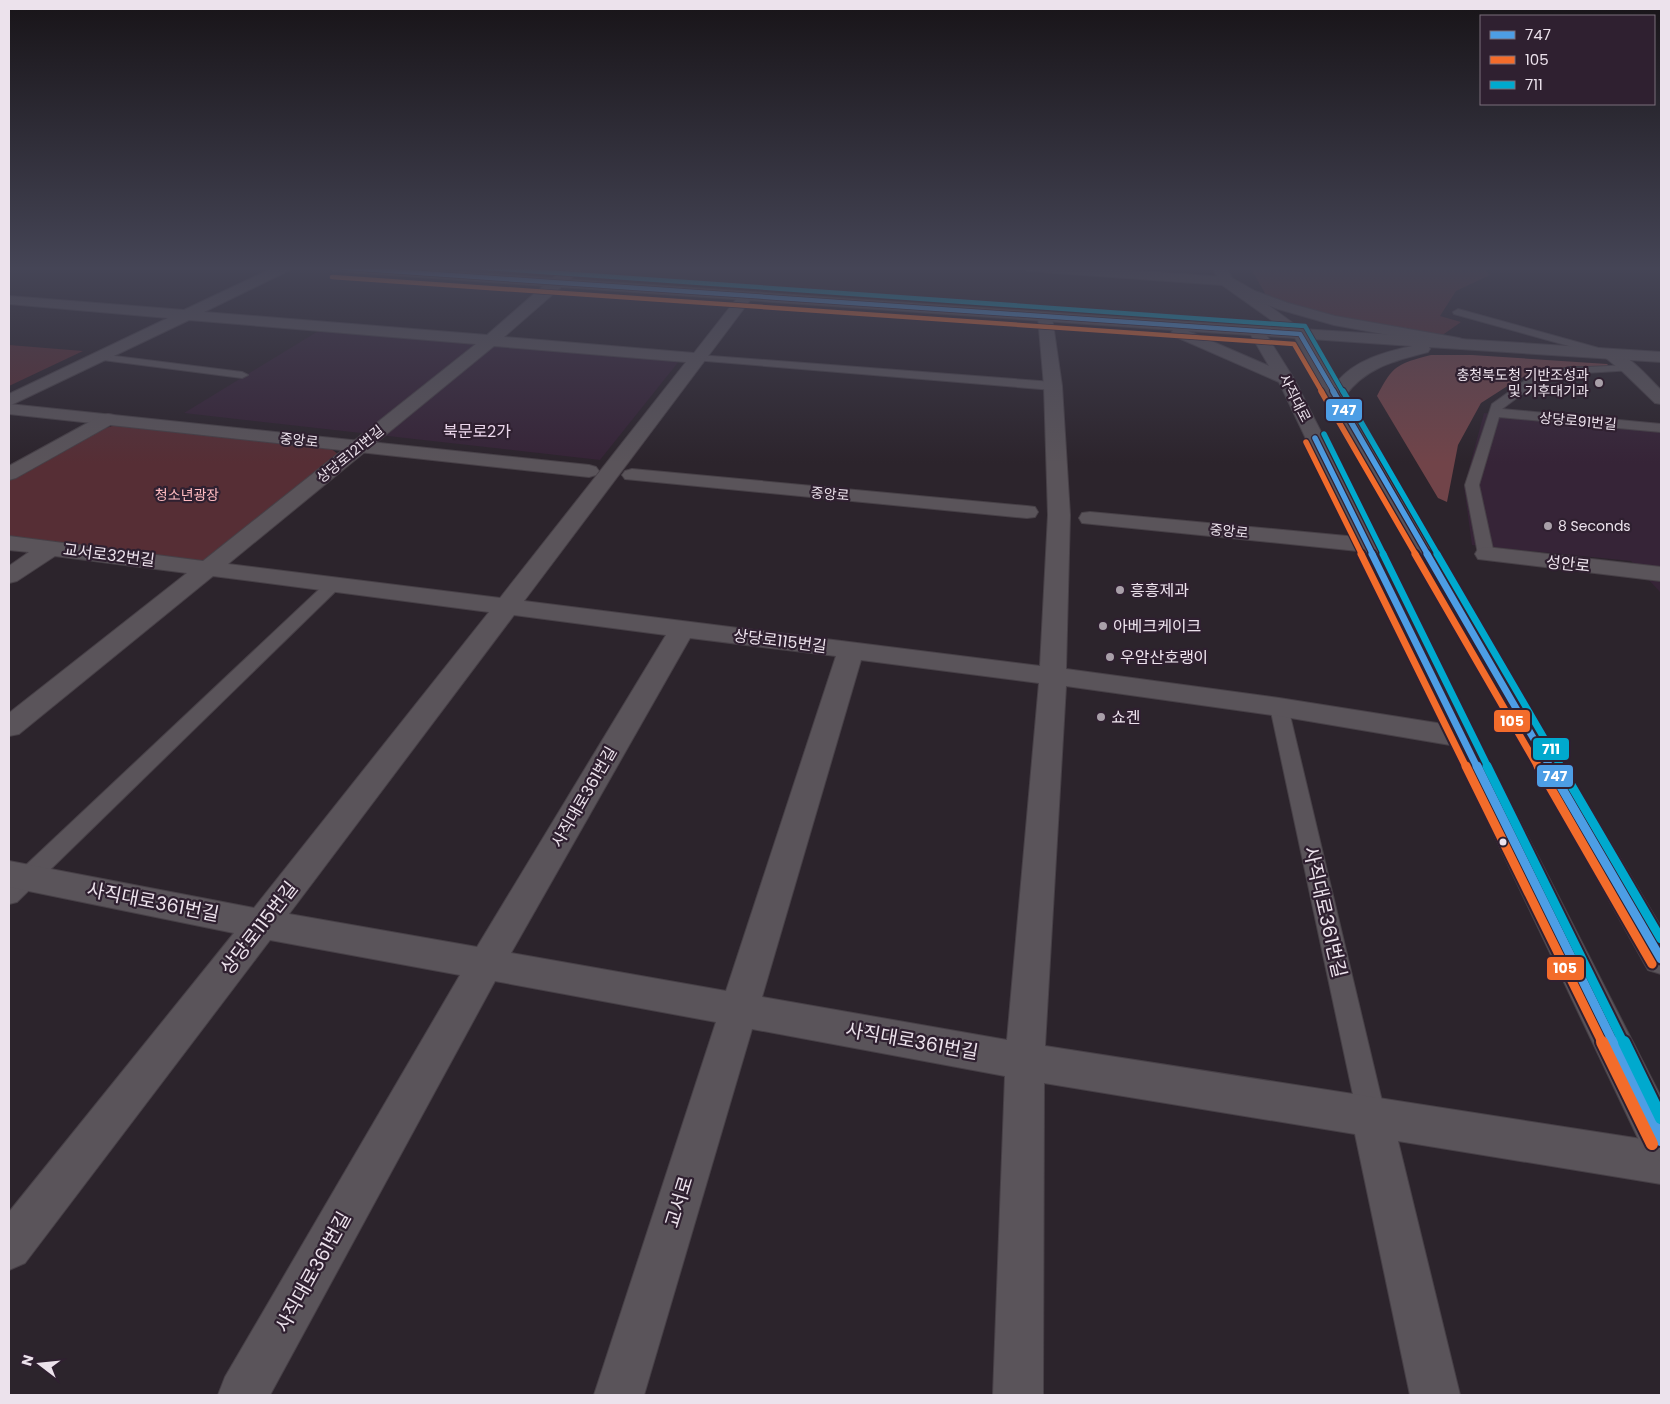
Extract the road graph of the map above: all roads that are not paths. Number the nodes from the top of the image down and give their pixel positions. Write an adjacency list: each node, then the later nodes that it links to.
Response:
1 (150, 333): 15 (street)
2 (400, 333): 12 (street)
3 (499, 333): 12 (street, 상당로121번길)
4 (718, 333): 17 (street, 상당로115번길)
5 (1047, 333): 21 (street)
6 (1178, 333): 20 (street)
7 (1257, 333): 20 (street, 사직대로)
8 (1278, 333): 11 (street)
9 (1397, 333): 13 (street)
10 (1532, 333): 14 (lane)
11 (1300, 334): 13 (street); 22 (street)
12 (491, 340): 17 (street); 29 (street, 상당로121번길)
13 (1471, 345): 14 (street); 22 (street)
14 (1609, 354): 16 (street); 18 (street)
15 (99, 357): 19 (lane); 24 (street)
16 (1661, 357)
17 (698, 358): 21 (lane); 43 (street, 상당로115번길)
18 (1629, 368): 23 (street); 26 (lane)
19 (242, 375)
20 (1286, 379): 36 (street, 사직대로)
21 (1053, 386): 46 (street)
22 (1336, 395): 52 (street)
23 (1661, 399)
24 (9, 401)
25 (9, 409): 27 (street, 중앙로)
26 (1494, 413): 28 (lane, 상당로91번길); 38 (lane)
27 (108, 419): 29 (street, 중앙로); 31 (street)
28 (1661, 428)
29 (360, 447): 30 (street, 중앙로); 39 (street, 상당로121번길)
30 (589, 471)
31 (9, 474)
32 (632, 475): 33 (street, 중앙로)
33 (1027, 512)
34 (1090, 518): 36 (street, 중앙로)
35 (9, 543): 37 (street, 교서로32번길)
36 (1368, 545): 49 (street, 사직대로)
37 (51, 548): 39 (street, 교서로32번길); 40 (street)
38 (1486, 554): 41 (street, 성안로)
39 (208, 567): 42 (street); 48 (street, 상당로121번길)
40 (9, 576)
41 (1657, 578)
42 (334, 584): 43 (street); 50 (lane, 사직대로361번길)
43 (506, 607): 44 (street, 상당로115번길); 51 (street, 상당로115번길)
44 (682, 629): 45 (street, 상당로115번길); 53 (street, 사직대로361번길)
45 (851, 650): 46 (street, 상당로115번길); 54 (street)
46 (1053, 676): 47 (street); 55 (street)
47 (1279, 707): 49 (street); 56 (lane, 사직대로361번길)
48 (9, 727)
49 (1462, 736): 57 (street, 사직대로)
50 (15, 882): 51 (street, 사직대로361번길)
51 (262, 924): 53 (street, 사직대로361번길); 59 (street, 상당로115번길)
52 (1661, 959)
53 (486, 964): 54 (street, 사직대로361번길); 60 (street, 사직대로361번길)
54 (740, 1010): 55 (street, 사직대로361번길); 61 (street, 교서로)
55 (1025, 1061): 56 (street, 사직대로361번길); 62 (street)
56 (1372, 1118): 58 (street, 사직대로361번길); 63 (street, 사직대로361번길)
57 (1661, 1140)
58 (1661, 1163)
59 (9, 1247)
60 (243, 1395)
61 (619, 1395)
62 (1018, 1395)
63 (1434, 1395)

